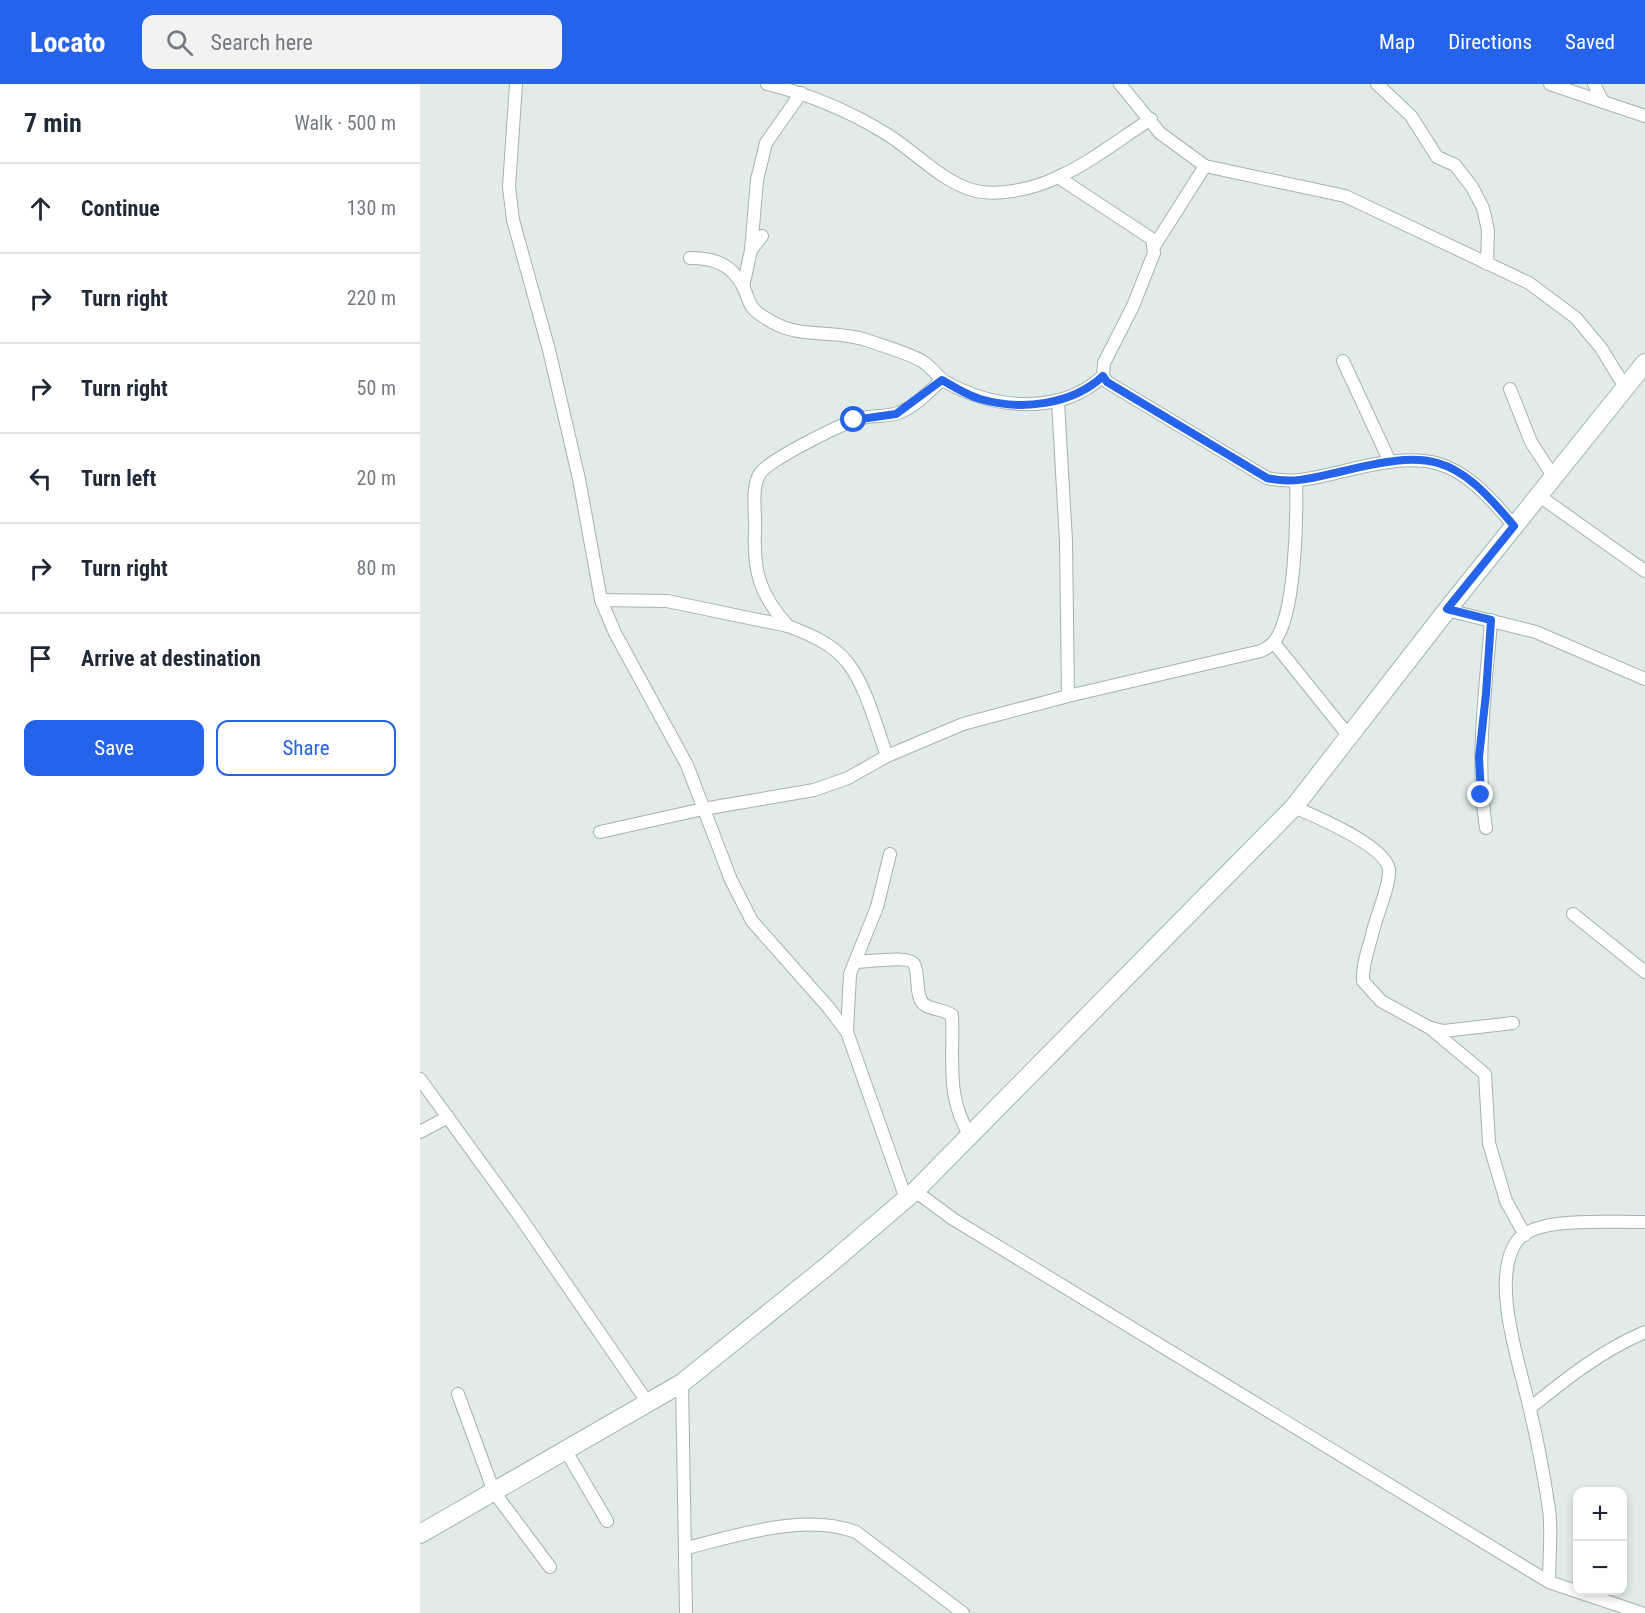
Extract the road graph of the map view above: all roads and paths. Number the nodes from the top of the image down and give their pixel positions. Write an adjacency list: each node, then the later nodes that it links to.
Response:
1 (516, 84): 32 (street)
2 (767, 84): 7 (street)
3 (1120, 84): 10 (street)
4 (1377, 84): 17 (street)
5 (1550, 84): 8 (street)
6 (1594, 84): 8 (street)
7 (801, 93): 12 (street); 15 (street)
8 (1603, 102): 9 (street)
9 (1645, 116)
10 (1151, 120): 11 (street); 12 (street)
11 (1205, 166): 14 (street); 17 (street)
12 (1058, 177): 14 (street)
13 (762, 236): 15 (street)
14 (1155, 245): 21 (street)
15 (751, 250): 18 (street)
16 (690, 258): 18 (street)
17 (1486, 264): 23 (street)
18 (743, 287): 22 (street)
19 (1343, 361): 26 (street)
20 (1643, 372): 23 (street)
21 (1103, 376): 25 (street); 28 (street)
22 (942, 380): 25 (street); 35 (street)
23 (1625, 387): 27 (street)
24 (1510, 389): 27 (street)
25 (1058, 402): 38 (street)
26 (1390, 462): 28 (street); 30 (street)
27 (1553, 476): 29 (street)
28 (1296, 482): 36 (street)
29 (1538, 495): 30 (street); 31 (street)
30 (1514, 526): 33 (street)
31 (1645, 571)
32 (601, 600): 35 (street); 42 (street)
33 (1447, 609): 34 (street); 39 (street)
34 (1491, 620): 37 (street); 43 (street)
35 (788, 626): 40 (street)
36 (1274, 643): 38 (street); 39 (street)
37 (1645, 679)
38 (1068, 696): 40 (street)
39 (1348, 735): 41 (street)
40 (887, 756): 42 (street)
41 (1294, 807): 50 (street); 55 (street)
42 (702, 809): 44 (street); 51 (street)
43 (1486, 828)
44 (600, 832)
45 (890, 854): 47 (street)
46 (1573, 914): 48 (street)
47 (855, 962): 51 (street); 55 (street)
48 (1645, 972)
49 (1513, 1023): 50 (street)
50 (1430, 1028): 58 (street)
51 (847, 1032): 56 (street)
52 (420, 1079): 53 (street)
53 (447, 1117): 54 (street); 62 (street)
54 (420, 1132)
55 (971, 1137): 56 (street)
56 (910, 1195): 60 (street); 70 (street)
57 (1645, 1222): 58 (street)
58 (1525, 1235): 63 (street)
59 (1645, 1332): 63 (street)
60 (682, 1383): 62 (street); 68 (street)
61 (458, 1394): 65 (street)
62 (648, 1403): 64 (street)
63 (1530, 1408): 70 (street)
64 (566, 1451): 65 (street); 66 (street)
65 (494, 1492): 67 (street); 69 (street)
66 (607, 1521)
67 (420, 1534)
68 (687, 1548): 71 (street); 72 (street)
69 (550, 1567)
70 (1549, 1582): 73 (street)
71 (686, 1613)
72 (963, 1613)
73 (1641, 1613)

